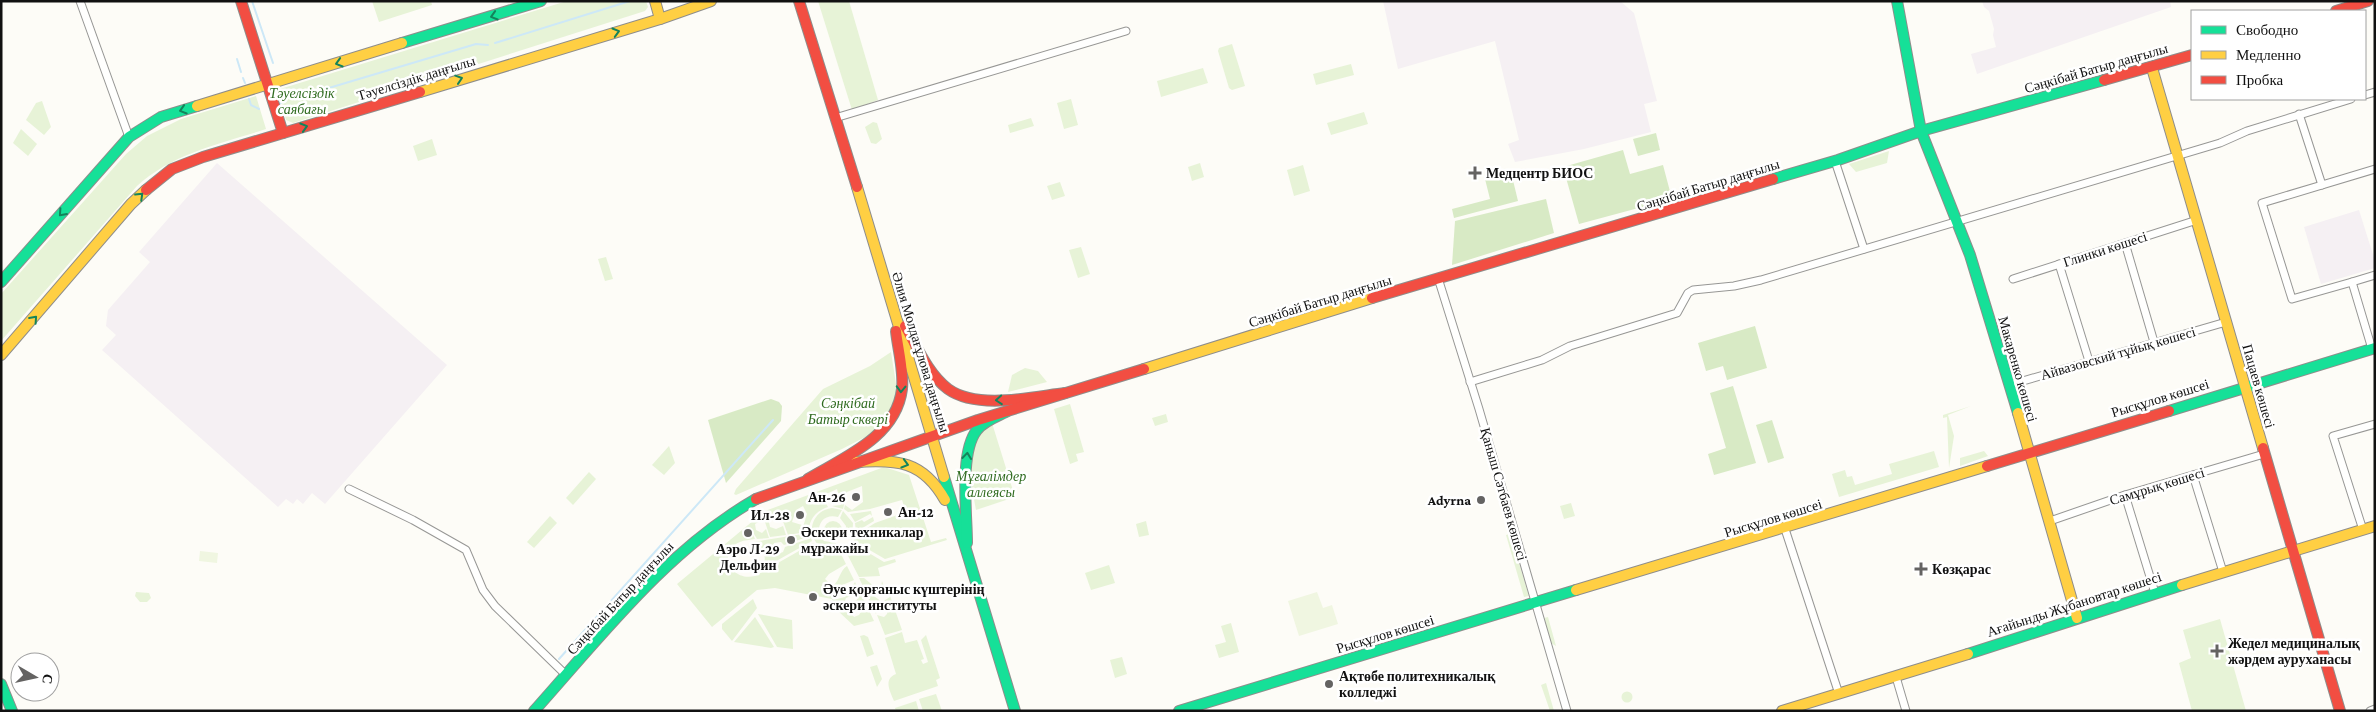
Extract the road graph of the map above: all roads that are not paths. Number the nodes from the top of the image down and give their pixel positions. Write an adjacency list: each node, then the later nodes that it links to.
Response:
1 (80, 1): 20 (street)
2 (240, 1): 14 (street)
3 (541, 1): 14 (street, one-way to 14)
4 (655, 1): 10 (street)
5 (711, 1): 10 (street, Тәуелсіздік даңғылы)
6 (800, 1): 17 (street, Әлия Молдағұлова даңғылы)
7 (1897, 1): 18 (street, Макаренко көшесі)
8 (2368, 1): 9 (street)
9 (2339, 10)
10 (660, 19): 19 (street, Тәуелсіздік даңғылы, one-way to 10)
11 (1126, 31): 17 (street)
12 (2191, 55): 13 (street, Сәңкібай Батыр даңғылы)
13 (2152, 68): 18 (street, Сәңкібай Батыр даңғылы); 21 (street, Пацаев көшесі)
14 (268, 85): 19 (street); 20 (street, one-way to 20)
15 (2348, 100): 16 (street)
16 (2299, 114): 21 (street); 24 (street)
17 (835, 118): 35 (street, Әлия Молдағұлова даңғылы)
18 (1921, 131): 22 (street, Сәңкібай Батыр даңғылы); 25 (street, Макаренко көшесі)
19 (283, 134): 39 (street, Тәуелсіздік даңғылы, one-way to 19)
20 (129, 137): 33 (street, one-way to 33)
21 (2178, 155): 25 (street); 26 (street, Пацаев көшесі)
22 (1835, 161): 28 (street); 31 (street, Сәңкібай Батыр даңғылы)
23 (2375, 168): 24 (street)
24 (2322, 184): 34 (street)
25 (1957, 220): 28 (street); 42 (street, Макаренко көшесі)
26 (2197, 220): 27 (street, Глинки көшесі); 36 (street, Пацаев көшесі)
27 (2125, 243): 29 (street, Глинки көшесі); 37 (street)
28 (1864, 249): 41 (street)
29 (2059, 264): 32 (street, Глинки көшесі); 40 (street)
30 (2375, 275): 34 (street)
31 (1438, 278): 41 (street, Қаныш Сәтбаев көшесі); 44 (street, Сәңкібай Батыр даңғылы)
32 (2013, 279)
33 (1, 282)
34 (2352, 282): 38 (street)
35 (894, 307): 44 (street, one-way to 35); 47 (street, Әлия Молдағұлова даңғылы); 52 (street, one-way to 52)
36 (2226, 322): 37 (street, Айвазовский тұйық көшесі); 43 (street, Пацаев көшесі)
37 (2154, 342): 40 (street, Айвазовский тұйық көшесі)
38 (2373, 349): 43 (street, Рысқұлов көшсеі)
39 (1, 355)
40 (2089, 362): 42 (street, Айвазовский тұйық көшесі)
41 (1470, 382): 64 (street, Қаныш Сәтбаев көшесі)
42 (2009, 385): 48 (street, Макаренко көшесі)
43 (2245, 386): 48 (street, Рысқұлов көшсеі); 49 (street, Пацаев көшесі)
44 (1065, 394): 45 (street, Сәңкібай Батыр даңғылы)
45 (1006, 412): 47 (street, Сәңкібай Батыр даңғылы); 61 (street, one-way to 45)
46 (2375, 424): 58 (street)
47 (932, 436): 50 (street, Сәңкібай Батыр даңғылы); 59 (street, Әлия Молдағұлова даңғылы)
48 (2028, 453): 55 (street, Макаренко көшесі); 57 (street, Рысқұлов көшсеі)
49 (2264, 454): 51 (street, Самұрық көшесі); 60 (street, Пацаев көшесі)
50 (856, 462): 52 (street, Сәңкібай Батыр даңғылы); 59 (street, one-way to 59)
51 (2194, 475): 54 (street, Самұрық көшесі); 62 (street)
52 (808, 480): 66 (street, Сәңкібай Батыр даңғылы)
53 (349, 489): 66 (street)
54 (2125, 495): 55 (street, Самұрық көшесі); 63 (street)
55 (2050, 521): 65 (street, Макаренко көшесі)
56 (2375, 526): 58 (street, Ағайынды Жұбановтар көшесі)
57 (1785, 529): 64 (street, Рысқұлов көшсеі); 69 (street)
58 (2363, 530): 60 (street, Ағайынды Жұбановтар көшесі)
59 (961, 536): 61 (street, Әлия Молдағұлова даңғылы)
60 (2293, 551): 62 (street, Ағайынды Жұбановтар көшесі); 78 (street, Пацаев көшесі)
61 (967, 557): 73 (street, Әлия Молдағұлова даңғылы)
62 (2223, 572): 63 (street, Ағайынды Жұбановтар көшесі)
63 (2155, 593): 65 (street, Ағайынды Жұбановтар көшесі)
64 (1537, 604): 74 (street, Рысқұлов көшсеі); 75 (street, Қаныш Сәтбаев көшесі)
65 (2077, 618): 67 (street, Ағайынды Жұбановтар көшесі)
66 (566, 675): 72 (street, Сәңкібай Батыр даңғылы)
67 (1896, 677): 69 (street, Ағайынды Жұбановтар көшесі); 77 (street)
68 (1, 684): 71 (street)
69 (1839, 694): 76 (street, Ағайынды Жұбановтар көшесі)
70 (2375, 709): 79 (street)
71 (12, 711)
72 (534, 711)
73 (1015, 711)
74 (1179, 711)
75 (1567, 711)
76 (1782, 711)
77 (1906, 711)
78 (2340, 711)
79 (2370, 711)

